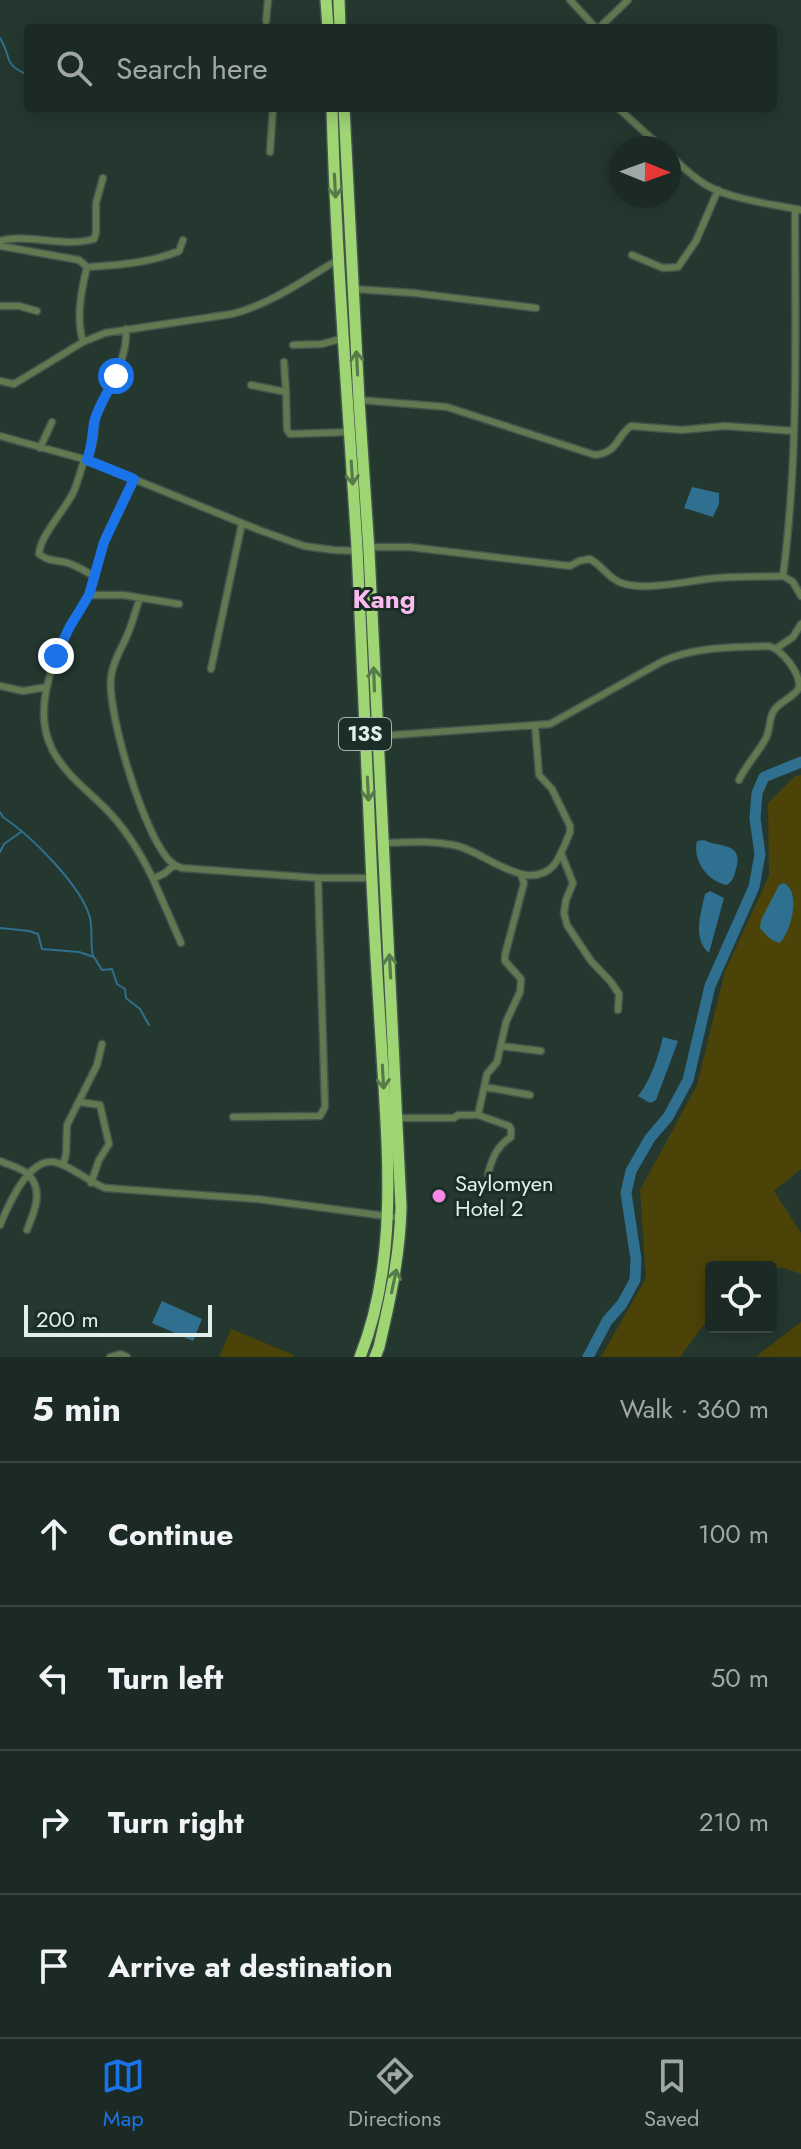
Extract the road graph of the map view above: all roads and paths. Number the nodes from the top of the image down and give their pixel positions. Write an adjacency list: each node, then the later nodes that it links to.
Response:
1 (268, 0): 6 (street)
2 (326, 0): 7 (highway)
3 (339, 0): 8 (highway)
4 (570, 0): 9 (street)
5 (628, 0): 10 (street)
6 (266, 21)
7 (328, 24)
8 (340, 24)
9 (593, 24)
10 (601, 24)
11 (273, 112): 16 (street)
12 (332, 112): 24 (highway, 13S, one-way to 24)
13 (344, 112): 26 (highway, 13S)
14 (622, 112): 15 (street)
15 (649, 136)
16 (270, 152)
17 (681, 165): 19 (street)
18 (103, 178): 22 (street)
19 (718, 190): 20 (street); 23 (street)
20 (798, 209): 30 (street)
21 (183, 240): 25 (street)
22 (0, 244): 25 (street)
23 (632, 255)
24 (339, 259): 31 (street); 32 (highway, 13S)
25 (87, 267): 33 (street)
26 (354, 289): 28 (street); 39 (highway, 13S, one-way to 26)
27 (0, 306): 29 (street)
28 (536, 308)
29 (37, 311)
30 (798, 326): 41 (street)
31 (126, 329): 33 (street); 45 (street)
32 (344, 338): 34 (street); 39 (highway, 13S)
33 (83, 342): 36 (street)
34 (293, 345)
35 (284, 362): 38 (street)
36 (0, 381)
37 (251, 385): 38 (street)
38 (286, 392): 42 (street)
39 (353, 400): 41 (street); 42 (highway, 13S); 48 (highway, 13S)
40 (52, 422): 44 (street)
41 (794, 431): 49 (street)
42 (349, 432): 48 (highway, 13S, one-way to 48)
43 (0, 436): 44 (street)
44 (40, 448): 45 (street)
45 (86, 460): 46 (street); 50 (street)
46 (134, 479): 47 (street); 50 (street)
47 (242, 523): 48 (street); 57 (street)
48 (365, 550): 49 (street); 61 (highway, 13S)
49 (783, 576): 52 (street)
50 (95, 577): 51 (street)
51 (89, 595): 53 (street); 59 (street)
52 (801, 596)
53 (140, 598): 54 (street); 65 (street)
54 (179, 604)
55 (801, 624): 56 (street)
56 (777, 648): 60 (street); 62 (street)
57 (211, 669)
58 (0, 686): 59 (street)
59 (47, 687): 69 (street)
60 (535, 725): 61 (street); 64 (street)
61 (371, 736): 63 (highway, 13S); 68 (highway, 13S, one-way to 68)
62 (739, 780)
63 (383, 843): 66 (street); 73 (highway, 13S, one-way to 63)
64 (561, 853): 66 (street); 71 (street)
65 (174, 865): 67 (street); 69 (street)
66 (521, 875): 74 (street)
67 (318, 878): 68 (street); 80 (street)
68 (372, 878): 73 (highway, 13S)
69 (153, 879): 70 (street)
70 (181, 943)
71 (618, 1010)
72 (102, 1044): 78 (street)
73 (388, 1045): 81 (highway, 13S); 87 (highway, 13S, one-way to 87)
74 (501, 1046): 75 (street); 76 (street)
75 (541, 1051)
76 (485, 1087): 77 (street); 79 (street)
77 (530, 1095)
78 (79, 1102): 83 (street); 86 (street)
79 (478, 1115): 81 (street); 84 (street)
80 (233, 1117)
81 (398, 1118): 88 (highway, 13S)
82 (0, 1161): 85 (street)
83 (63, 1165): 85 (street); 86 (street)
84 (488, 1174)
85 (29, 1175): 89 (street); 90 (street)
86 (91, 1183): 87 (street)
87 (388, 1216): 88 (street); 93 (highway, 13S)
88 (401, 1218): 94 (highway, 13S, one-way to 88)
89 (0, 1225)
90 (27, 1230)
91 (110, 1357): 92 (street)
92 (127, 1357)
93 (360, 1357)
94 (375, 1357)

